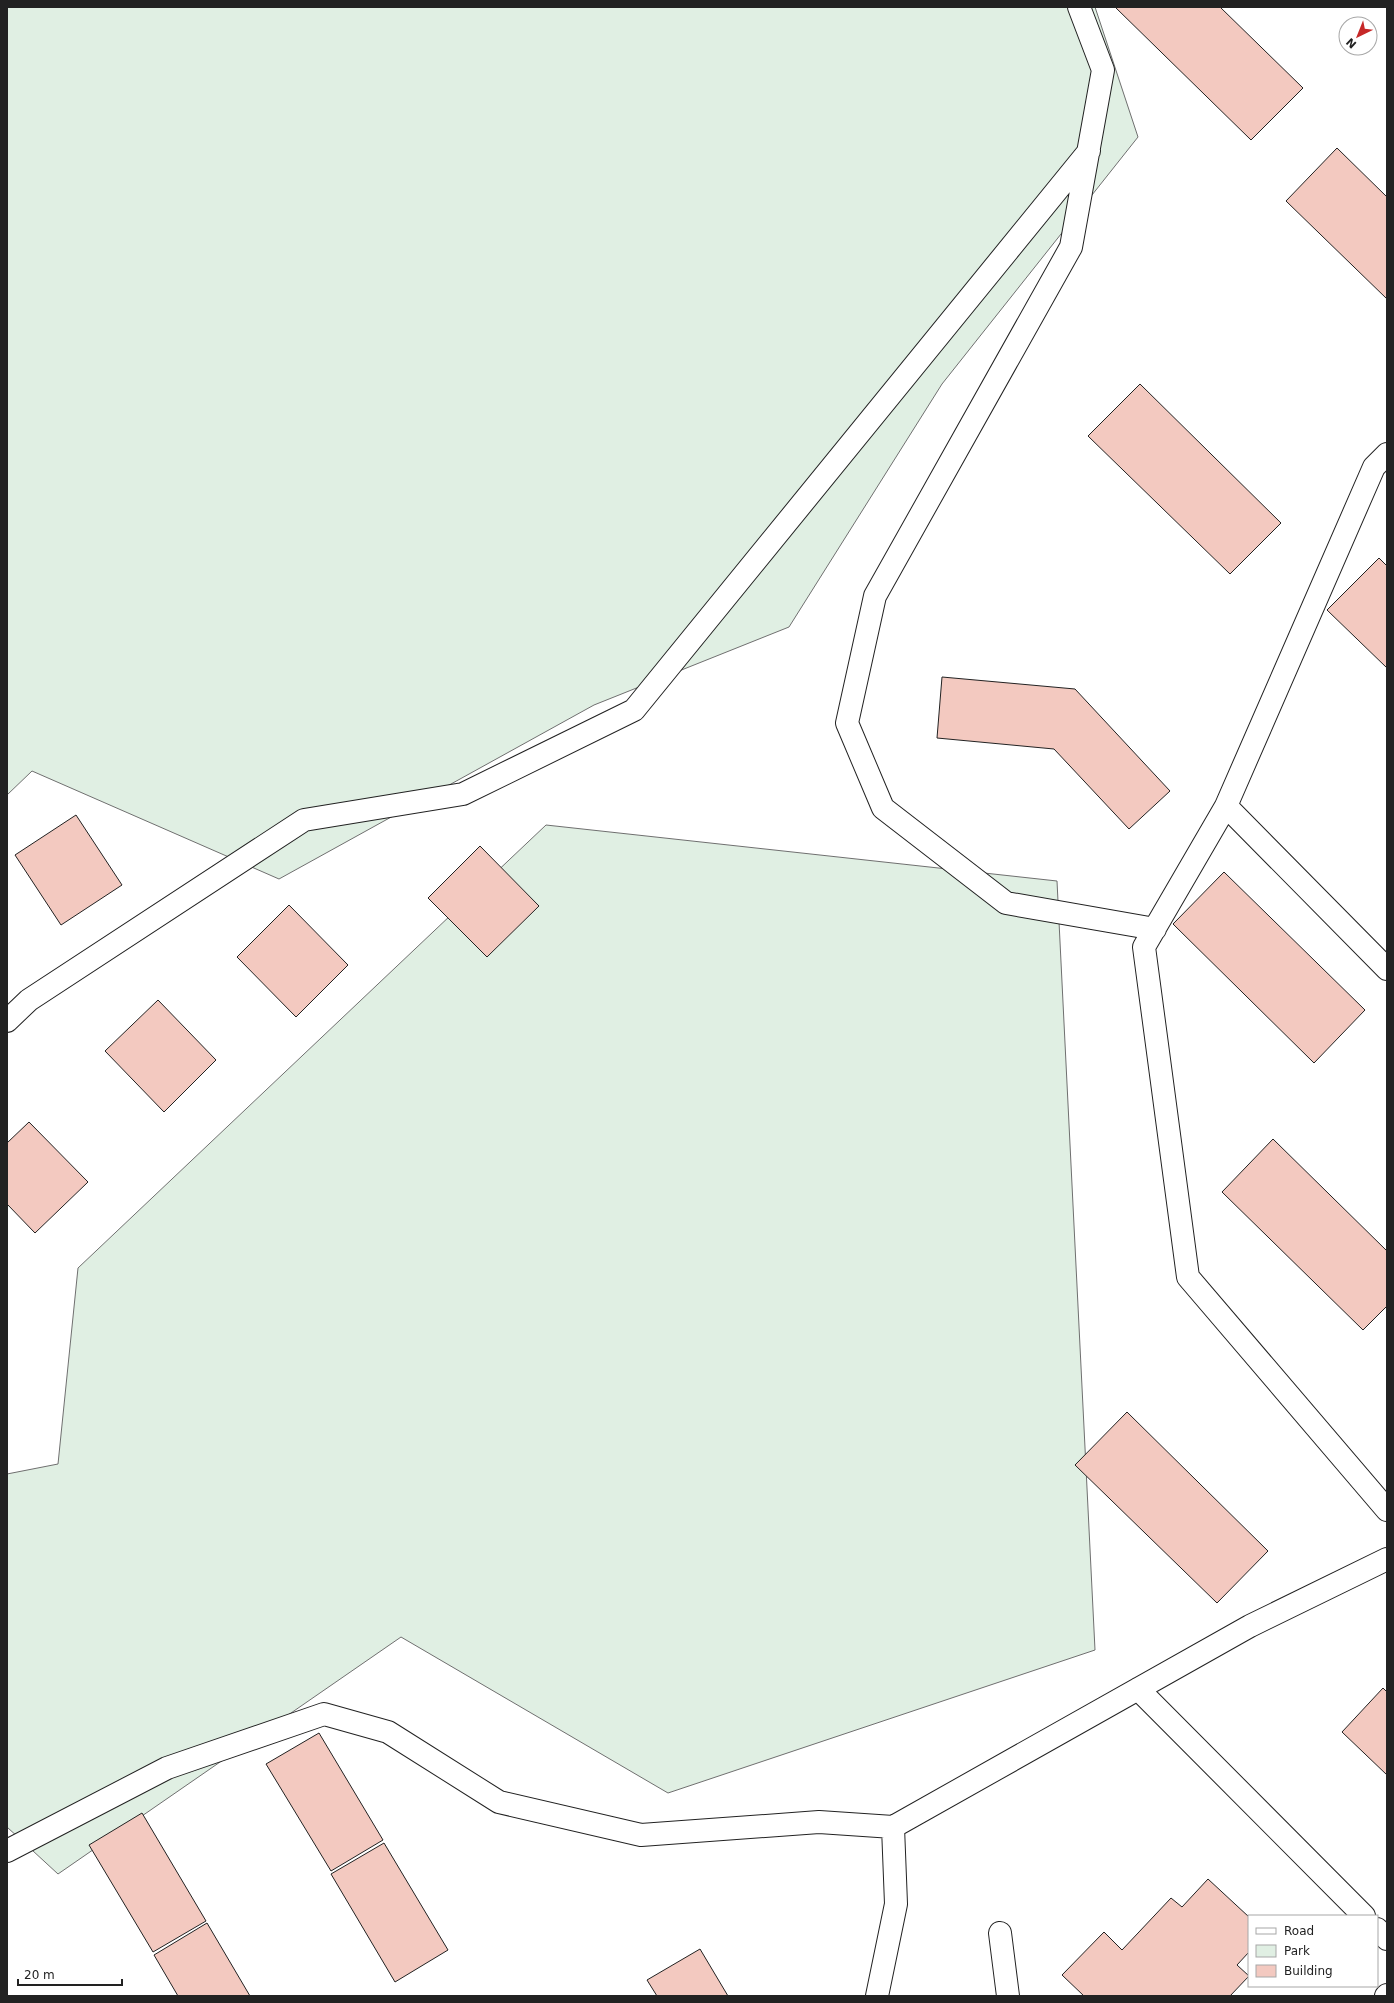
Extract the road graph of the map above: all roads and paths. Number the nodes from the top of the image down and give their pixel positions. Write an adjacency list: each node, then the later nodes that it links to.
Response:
1 (1079, 7): 2 (street)
2 (1089, 151): 5 (street); 7 (street)
3 (1387, 454): 4 (street)
4 (1226, 806): 5 (street); 6 (street)
5 (1155, 929): 8 (street)
6 (1387, 969)
7 (7, 1021)
8 (1387, 1510)
9 (1387, 1559): 10 (street)
10 (1138, 1689): 11 (street); 13 (street)
11 (893, 1827): 12 (street); 17 (street)
12 (7, 1850)
13 (1363, 1915)
14 (1378, 1930): 16 (street)
15 (1000, 1933): 18 (street)
16 (1387, 1939)
17 (877, 1996)
18 (1008, 1996)

